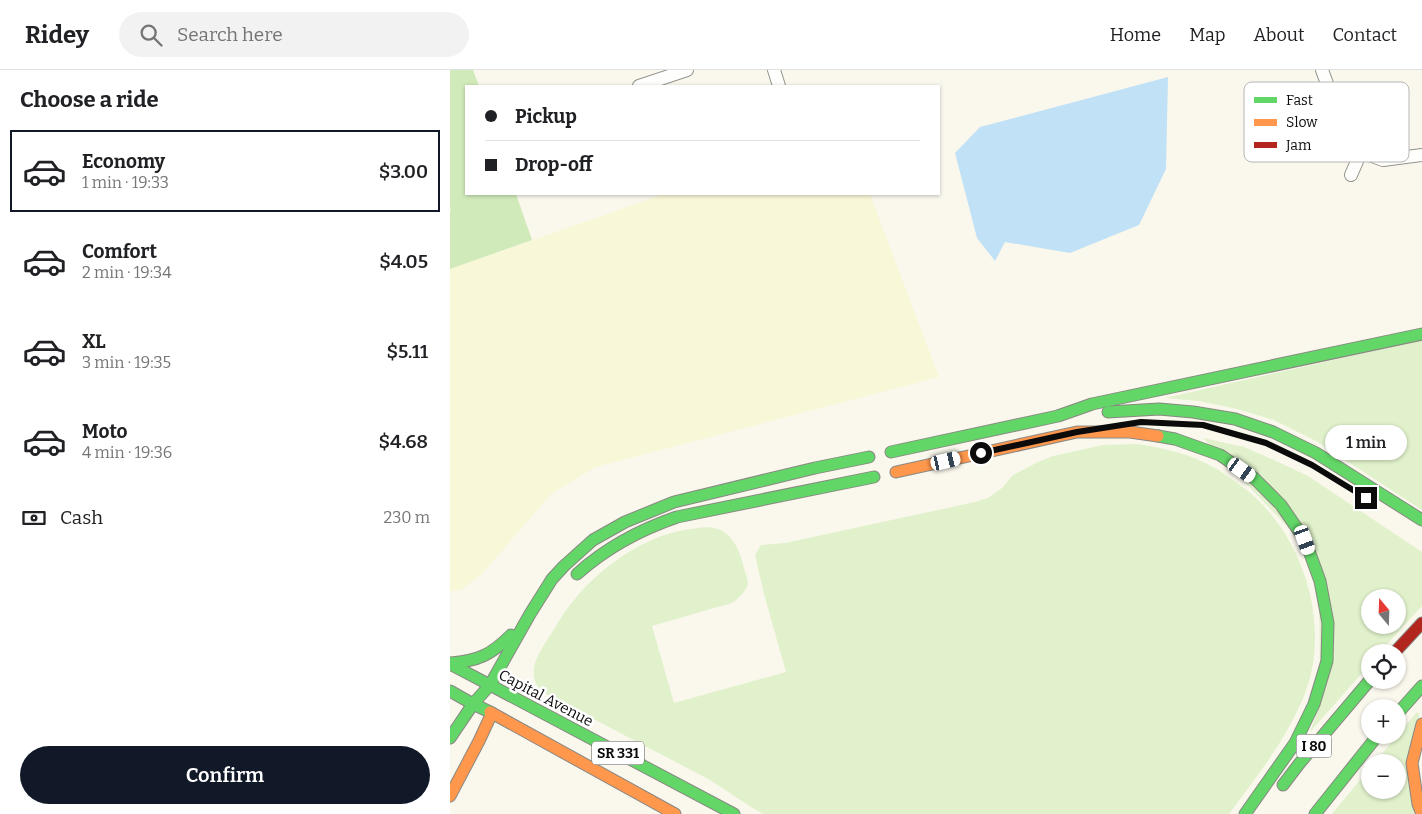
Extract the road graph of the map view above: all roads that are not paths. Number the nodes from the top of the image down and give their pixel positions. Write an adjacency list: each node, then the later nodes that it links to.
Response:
1 (687, 70): 5 (street)
2 (774, 70): 6 (street)
3 (1322, 70): 4 (street)
4 (1326, 82)
5 (642, 85)
6 (779, 85)
7 (1422, 155): 8 (street)
8 (1409, 157)
9 (1361, 162): 10 (street)
10 (1351, 174)
11 (1422, 334): 12 (main road)
12 (1058, 416): 15 (main road); 21 (main road)
13 (1141, 422): 14 (main road)
14 (1077, 432): 17 (main road); 41 (main road)
15 (892, 452)
16 (869, 457): 23 (main road)
17 (896, 472)
18 (874, 477): 22 (main road)
19 (1344, 484): 20 (main road)
20 (1360, 494)
21 (1422, 520)
22 (570, 583)
23 (530, 614): 26 (main road); 27 (main road)
24 (1422, 623): 25 (main road)
25 (1402, 644)
26 (450, 664): 27 (main road, Capital Avenue / SR 331)
27 (490, 685): 31 (main road, Capital Avenue / SR 331); 32 (main road)
28 (1422, 686): 33 (main road)
29 (1362, 689): 37 (main road, I 80)
30 (450, 691): 32 (main road, Capital Avenue / SR 331)
31 (499, 699): 32 (main road, Capital Avenue / SR 331); 38 (main road); 39 (main road, Capital Avenue / SR 331); 40 (main road, Capital Avenue / SR 331)
32 (473, 704): 35 (main road)
33 (1406, 705)
34 (1422, 724): 43 (main road)
35 (450, 738)
36 (1371, 744): 42 (main road)
37 (1277, 793)
38 (450, 796)
39 (675, 814)
40 (734, 814)
41 (1244, 814)
42 (1315, 814)
43 (1422, 814)

